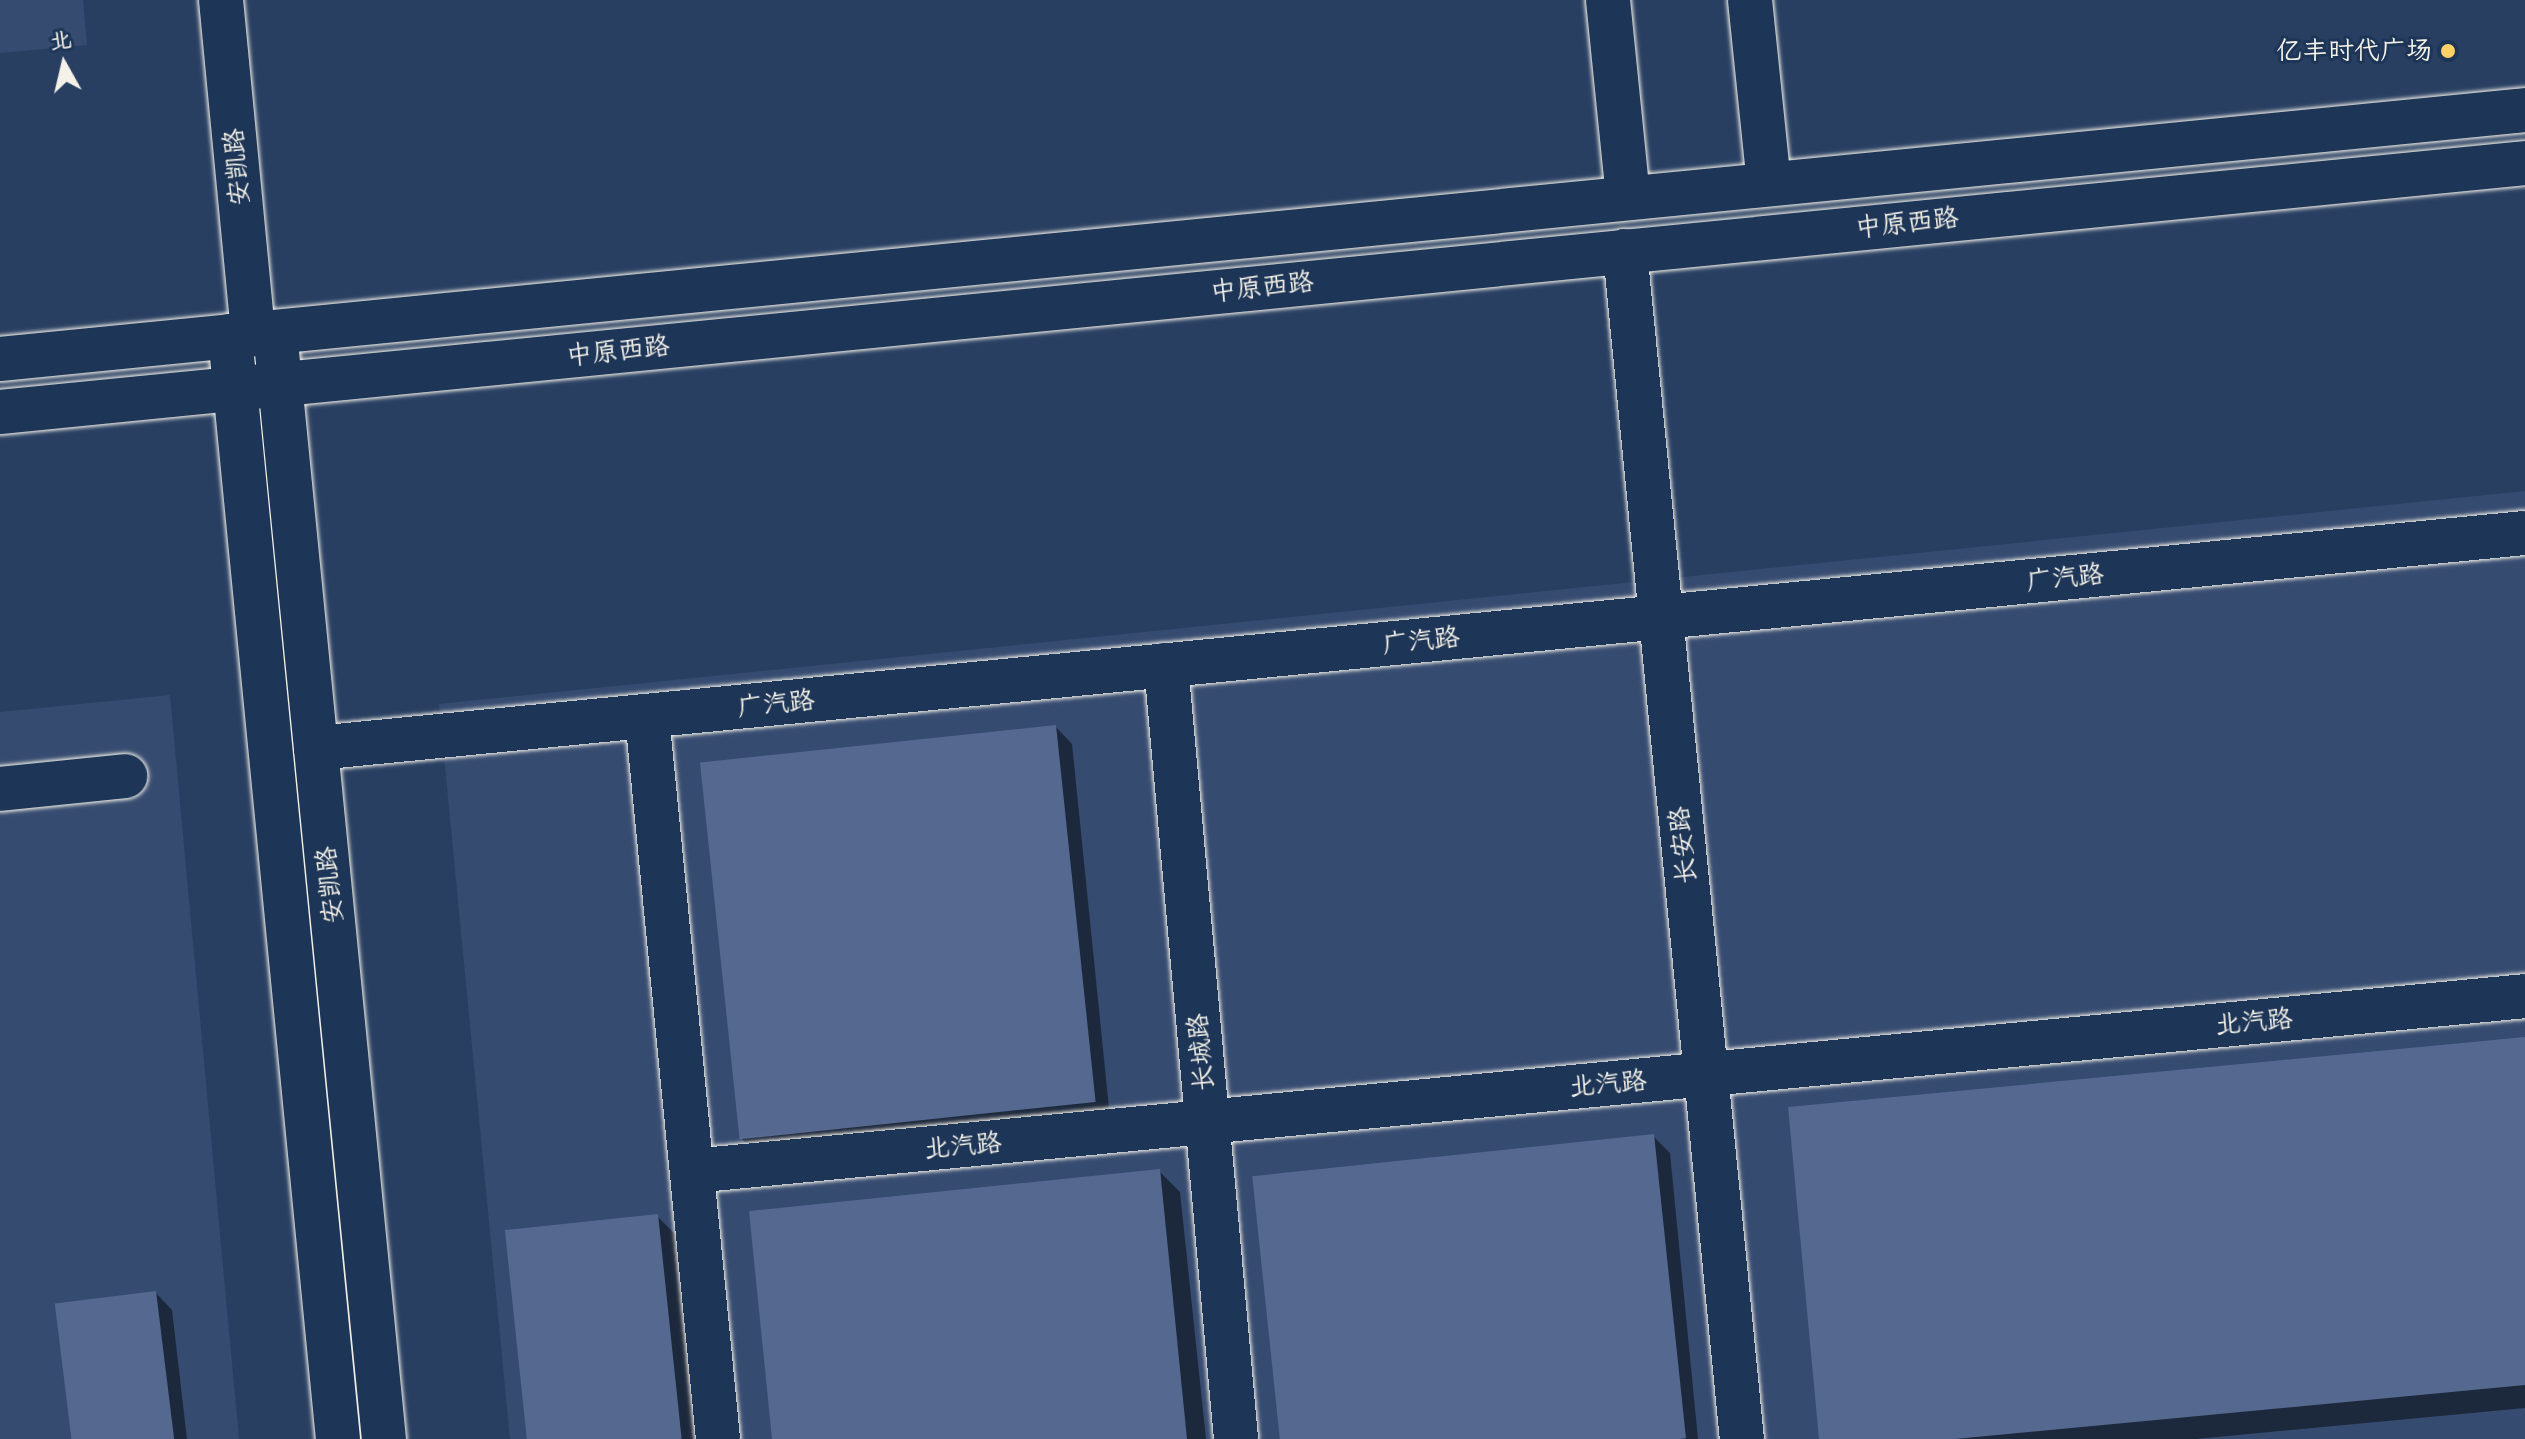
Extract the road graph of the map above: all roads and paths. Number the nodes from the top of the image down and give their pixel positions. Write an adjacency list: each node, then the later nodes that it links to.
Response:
1 (221, 0): 9 (main road, 安凯路)
2 (1608, 0): 7 (main road)
3 (1750, 0): 6 (main road)
4 (2525, 110): 6 (main road, 中原西路)
5 (2525, 163): 8 (main road, 中原西路)
6 (1769, 183): 7 (main road, 中原西路)
7 (1628, 197): 9 (main road, 中原西路)
8 (1625, 251): 11 (main road, 中原西路); 15 (main road, 长安路)
9 (253, 334): 10 (main road, 中原西路); 11 (main road, 安凯路); 12 (main road, 安凯路)
10 (0, 359)
11 (280, 385): 12 (main road, 中原西路); 18 (main road, 安凯路)
12 (235, 389): 13 (main road, 中原西路); 25 (main road, 安凯路)
13 (0, 412)
14 (2525, 533): 15 (main road, 广汽路)
15 (1661, 617): 16 (main road, 广汽路); 22 (main road, 长安路)
16 (1166, 665): 17 (main road, 广汽路); 23 (main road, 长城路)
17 (647, 716): 18 (main road, 广汽路); 24 (main road)
18 (316, 748): 26 (main road, 安凯路)
19 (125, 776): 20 (main road)
20 (0, 789)
21 (2525, 996): 22 (main road, 北汽路)
22 (1706, 1075): 23 (main road, 北汽路); 29 (main road, 长安路)
23 (1207, 1122): 24 (main road, 北汽路); 28 (main road, 长城路)
24 (692, 1171): 27 (main road)
25 (338, 1439)
26 (384, 1439)
27 (718, 1439)
28 (1236, 1439)
29 (1742, 1439)

